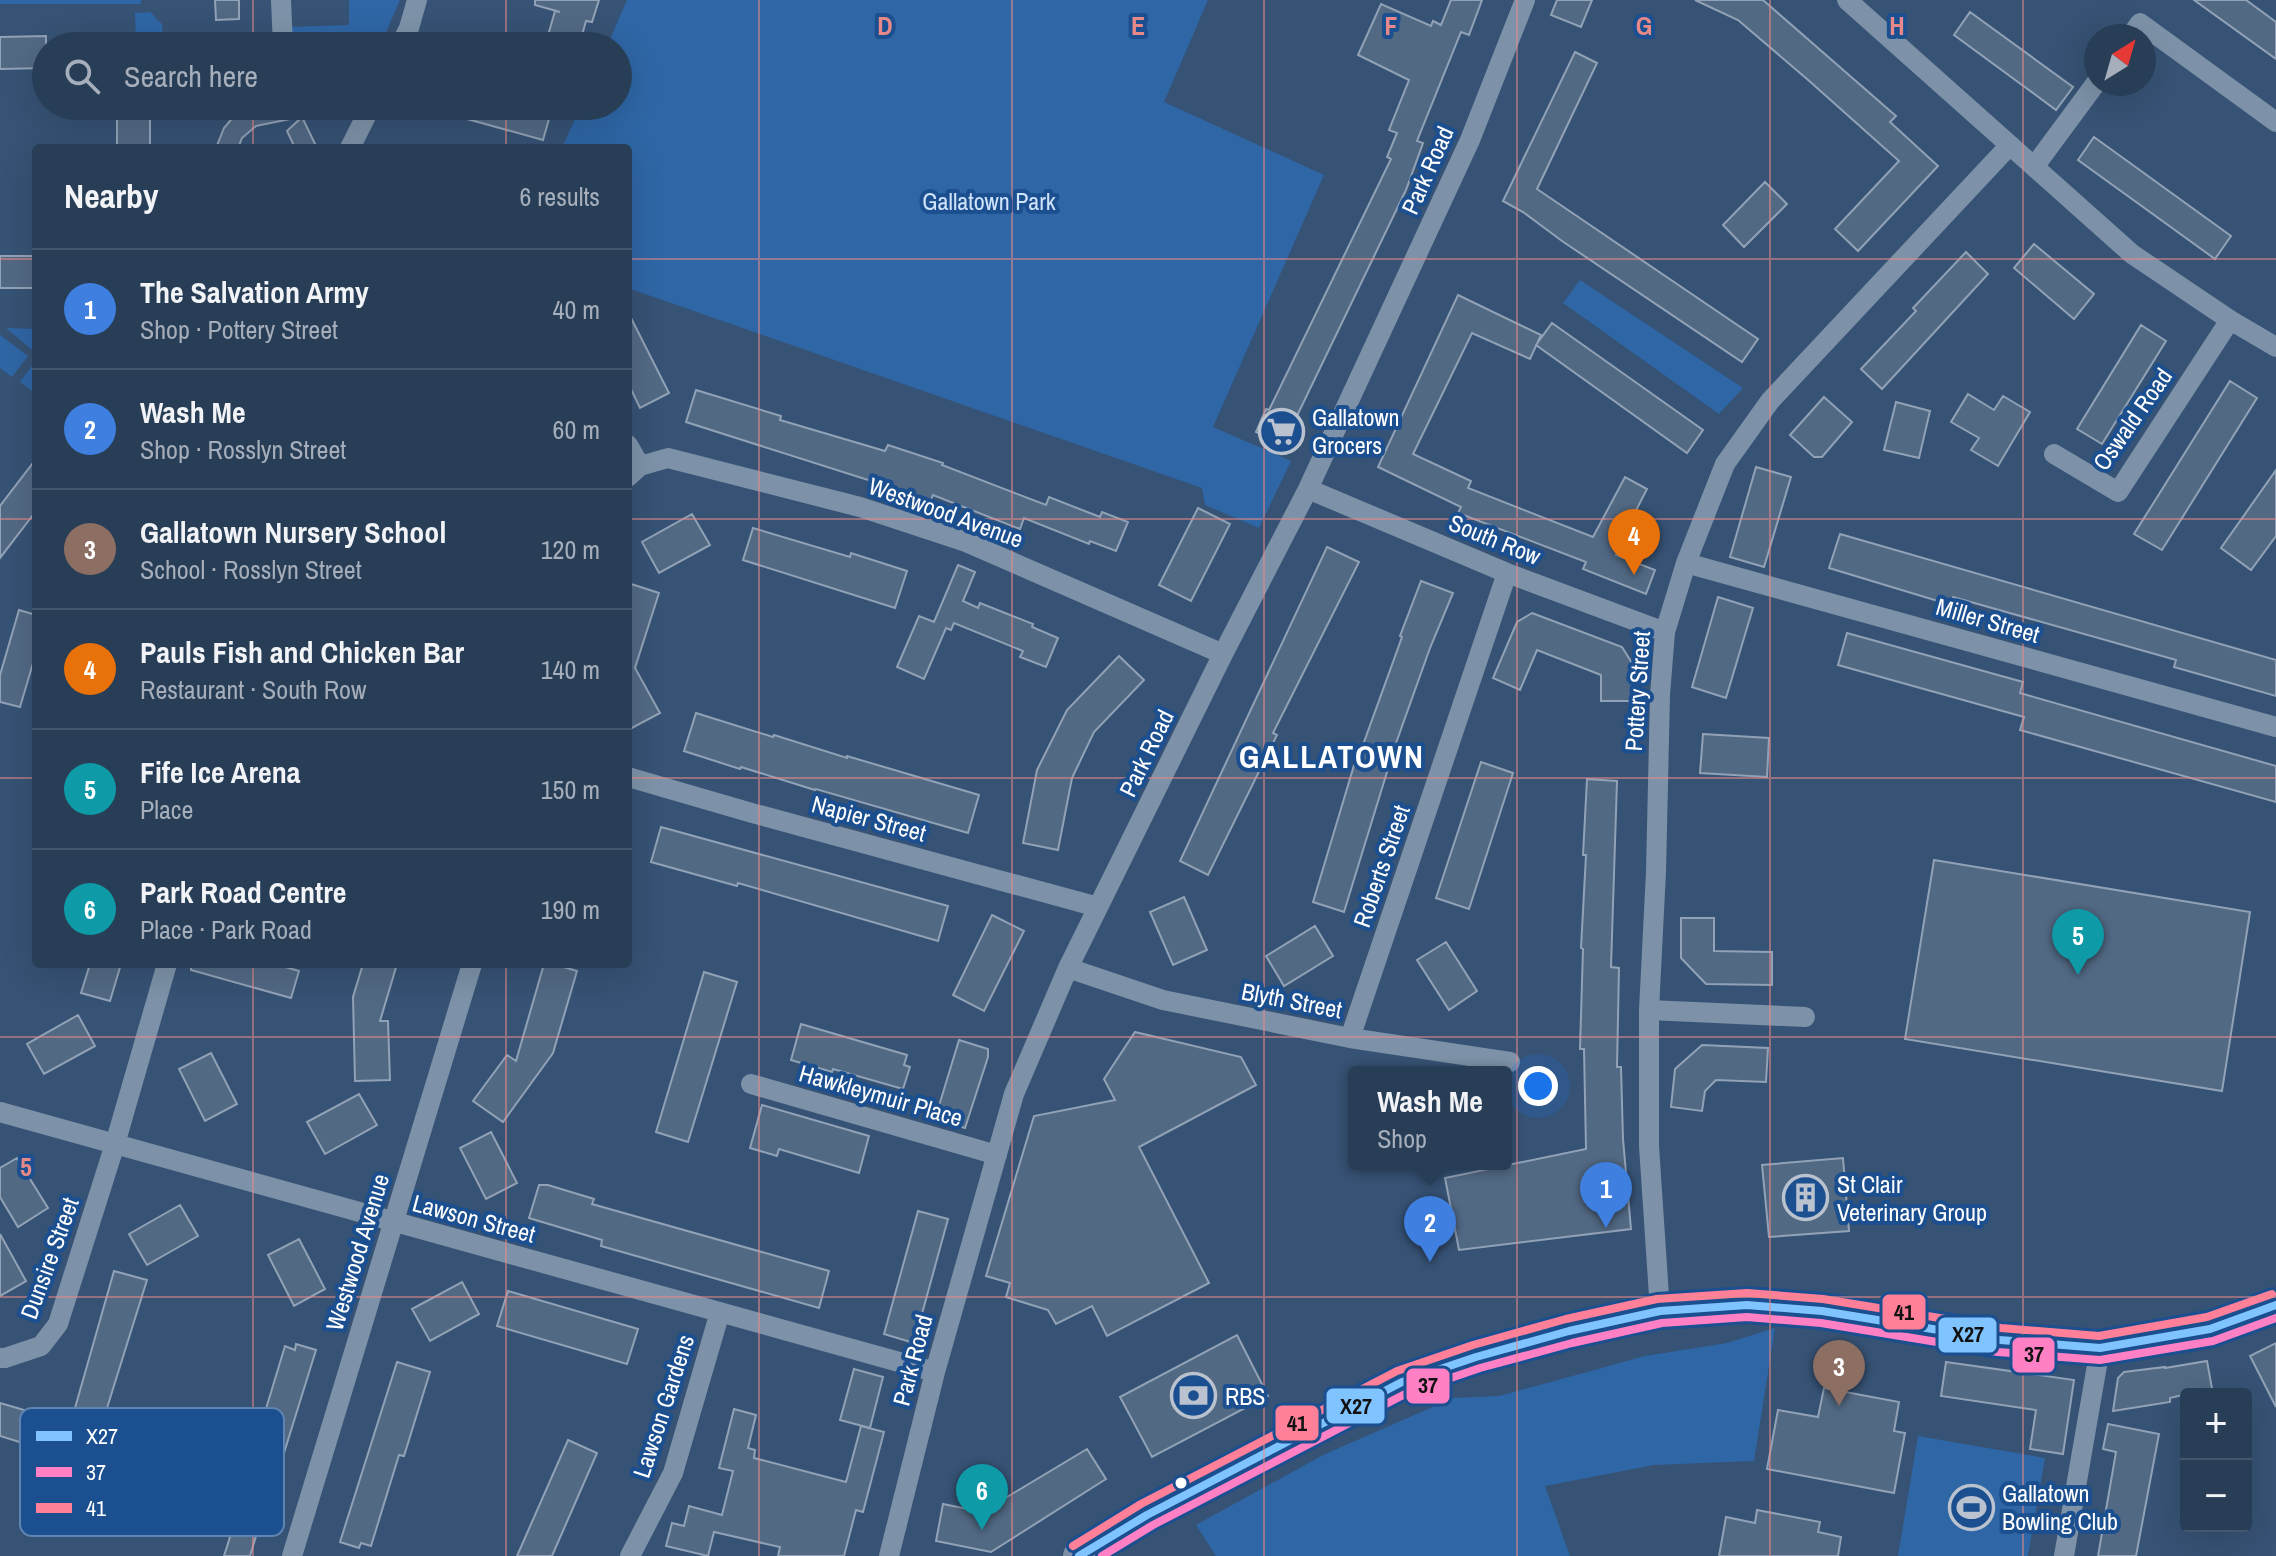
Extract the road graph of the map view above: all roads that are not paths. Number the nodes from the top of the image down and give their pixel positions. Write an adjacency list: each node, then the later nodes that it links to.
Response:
1 (281, 0): 5 (street)
2 (417, 0): 6 (street)
3 (1525, 0): 18 (street, Park Road)
4 (1847, 0): 12 (street)
5 (282, 32)
6 (407, 32)
7 (2156, 35): 10 (street)
8 (2086, 96): 13 (street)
9 (364, 120): 11 (street)
10 (2276, 122)
11 (352, 144)
12 (2010, 145): 13 (street); 19 (street, Pottery Street)
13 (2034, 167): 14 (street)
14 (2230, 320): 15 (street); 16 (street, Oswald Road)
15 (2276, 347)
16 (2054, 454)
17 (634, 471): 22 (street, Westwood Avenue)
18 (1308, 489): 20 (street, South Row); 22 (street, Park Road)
19 (1686, 563): 21 (street, Pottery Street); 23 (street, Miller Street)
20 (1507, 573): 21 (street, South Row); 31 (street, Roberts Street)
21 (1665, 632): 29 (street, Pottery Street)
22 (1223, 654): 25 (street, Park Road)
23 (2276, 727)
24 (632, 778): 25 (street, Napier Street)
25 (1098, 907): 28 (street, Park Road)
26 (166, 968): 35 (street, Dunsire Street)
27 (471, 968): 37 (street, Westwood Avenue)
28 (1068, 968): 31 (street, Blyth Street); 36 (street, Park Road)
29 (1649, 1010): 30 (street); 39 (street, Pottery Street)
30 (1805, 1017)
31 (1350, 1038): 32 (street, Blyth Street)
32 (1510, 1062)
33 (751, 1084): 36 (street, Hawkleymuir Place)
34 (0, 1112): 35 (street, Lawson Street)
35 (115, 1144): 37 (street, Lawson Street); 42 (street, Dunsire Street)
36 (997, 1155): 43 (street, Park Road)
37 (392, 1222): 40 (street, Lawson Street); 44 (street, Westwood Avenue)
38 (2276, 1305): 41 (main road)
39 (1660, 1311): 41 (main road); 47 (main road)
40 (720, 1312): 43 (street, Lawson Street); 45 (street, Lawson Gardens)
41 (2100, 1348): 48 (street)
42 (0, 1358)
43 (935, 1372): 46 (street, Park Road)
44 (292, 1556)
45 (630, 1556)
46 (889, 1556)
47 (1079, 1556)
48 (2064, 1556)

